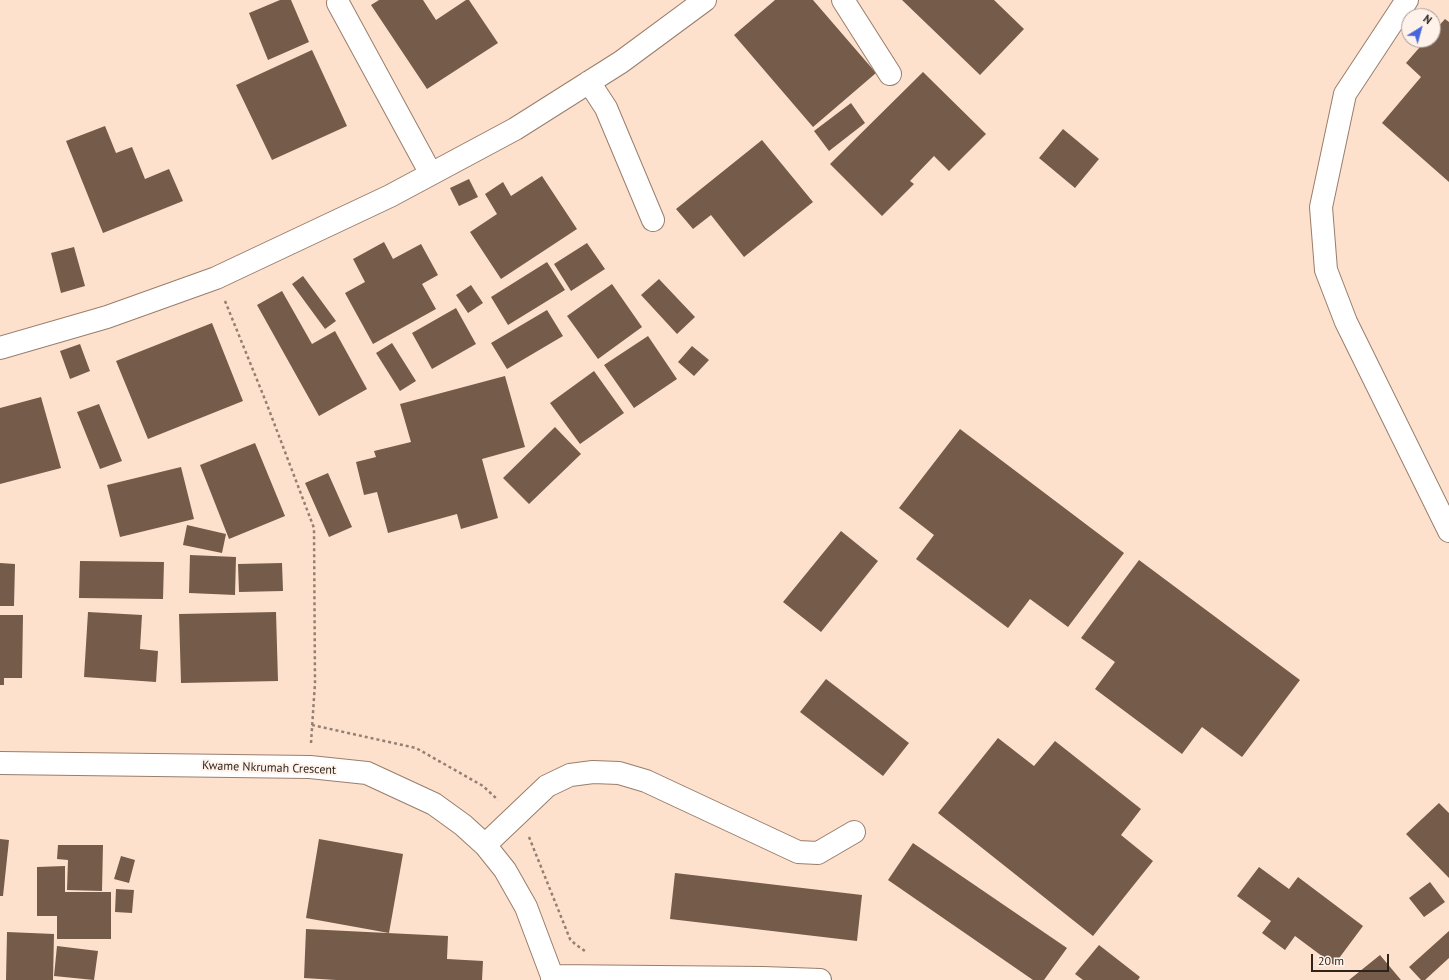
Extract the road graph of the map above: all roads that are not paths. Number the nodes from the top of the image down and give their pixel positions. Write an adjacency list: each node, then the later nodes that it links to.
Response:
1 (705, 0): 6 (street)
2 (843, 0): 5 (street)
3 (1407, 0): 10 (street)
4 (338, 3): 7 (street)
5 (890, 74)
6 (589, 82): 7 (street); 8 (street)
7 (431, 174): 9 (street)
8 (653, 220)
9 (0, 348)
10 (1449, 531)
11 (0, 763): 13 (street, Kwame Nkrumah Crescent)
12 (854, 832): 13 (street)
13 (485, 845): 14 (street, Kwame Nkrumah Crescent)
14 (552, 978): 15 (street)
15 (820, 980)

